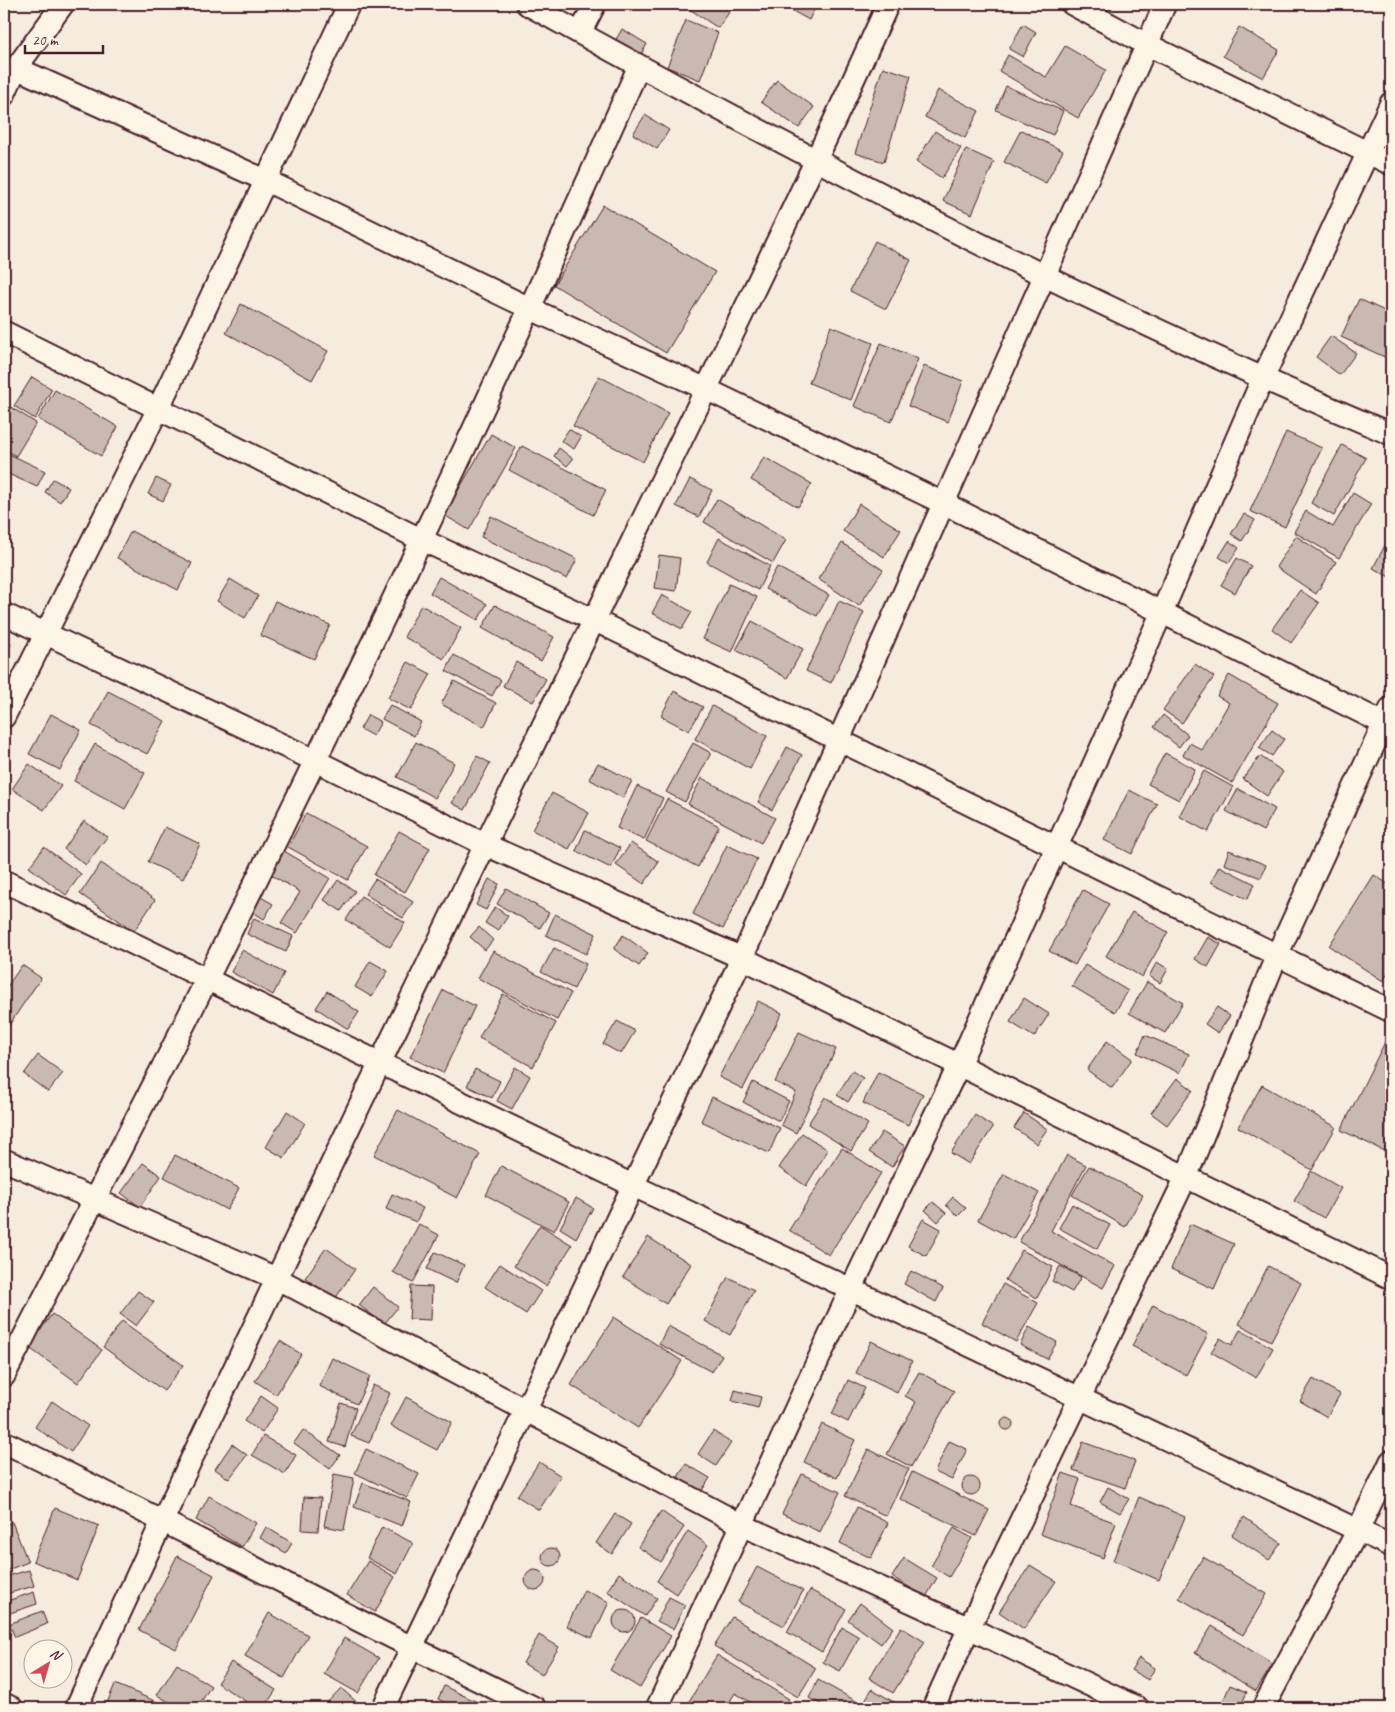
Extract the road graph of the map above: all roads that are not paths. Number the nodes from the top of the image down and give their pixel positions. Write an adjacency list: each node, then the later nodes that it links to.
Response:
1 (63, 4): 11 (street)
2 (349, 4): 17 (street)
3 (527, 4): 8 (street)
4 (595, 4): 8 (street)
5 (888, 4): 15 (street)
6 (1072, 4): 9 (street)
7 (1165, 4): 9 (street)
8 (580, 33): 10 (street)
9 (1146, 44): 14 (street); 18 (street)
10 (639, 66): 15 (street); 19 (street)
11 (16, 68): 12 (street); 17 (street)
12 (4, 95)
13 (1391, 103): 14 (street)
14 (1367, 152): 16 (street); 21 (street)
15 (818, 160): 18 (street); 22 (street)
16 (1391, 164)
17 (265, 180): 19 (street); 23 (street)
18 (1044, 277): 21 (street); 25 (street)
19 (531, 308): 22 (street); 26 (street)
20 (4, 332): 23 (street)
21 (1262, 380): 24 (street); 27 (street)
22 (706, 390): 25 (street); 29 (street)
23 (158, 408): 26 (street); 30 (street)
24 (1391, 434)
25 (943, 503): 27 (street); 33 (street)
26 (420, 539): 29 (street); 34 (street)
27 (1162, 612): 32 (street); 36 (street)
28 (4, 614): 30 (street)
29 (594, 620): 33 (street); 35 (street)
30 (44, 634): 31 (street); 34 (street)
31 (4, 717)
32 (1389, 719): 38 (street)
33 (839, 740): 36 (street); 39 (street)
34 (314, 760): 35 (street); 40 (street)
35 (486, 845): 39 (street); 42 (street)
36 (1056, 846): 38 (street); 43 (street)
37 (4, 881): 40 (street)
38 (1276, 954): 41 (street); 45 (street)
39 (742, 958): 43 (street); 46 (street)
40 (207, 979): 42 (street); 47 (street)
41 (1391, 1011)
42 (381, 1062): 46 (street); 48 (street)
43 (958, 1067): 45 (street); 50 (street)
44 (4, 1160): 47 (street)
45 (1186, 1177): 49 (street); 52 (street)
46 (634, 1186): 50 (street); 53 (street)
47 (93, 1200): 48 (street); 51 (street)
48 (278, 1278): 53 (street); 56 (street)
49 (1391, 1278)
50 (850, 1289): 52 (street); 57 (street)
51 (4, 1376)
52 (1079, 1397): 58 (street); 60 (street)
53 (526, 1411): 57 (street); 61 (street)
54 (4, 1442): 56 (street)
55 (1391, 1462): 58 (street)
56 (162, 1520): 61 (street); 64 (street)
57 (742, 1525): 60 (street); 67 (street)
58 (1358, 1530): 59 (street); 70 (street)
59 (1391, 1546)
60 (969, 1628): 68 (street); 69 (street)
61 (413, 1649): 65 (street); 66 (street)
62 (4, 1704): 63 (street)
63 (12, 1708)
64 (76, 1708)
65 (383, 1708)
66 (535, 1708)
67 (657, 1708)
68 (933, 1708)
69 (1138, 1708)
70 (1263, 1708)

